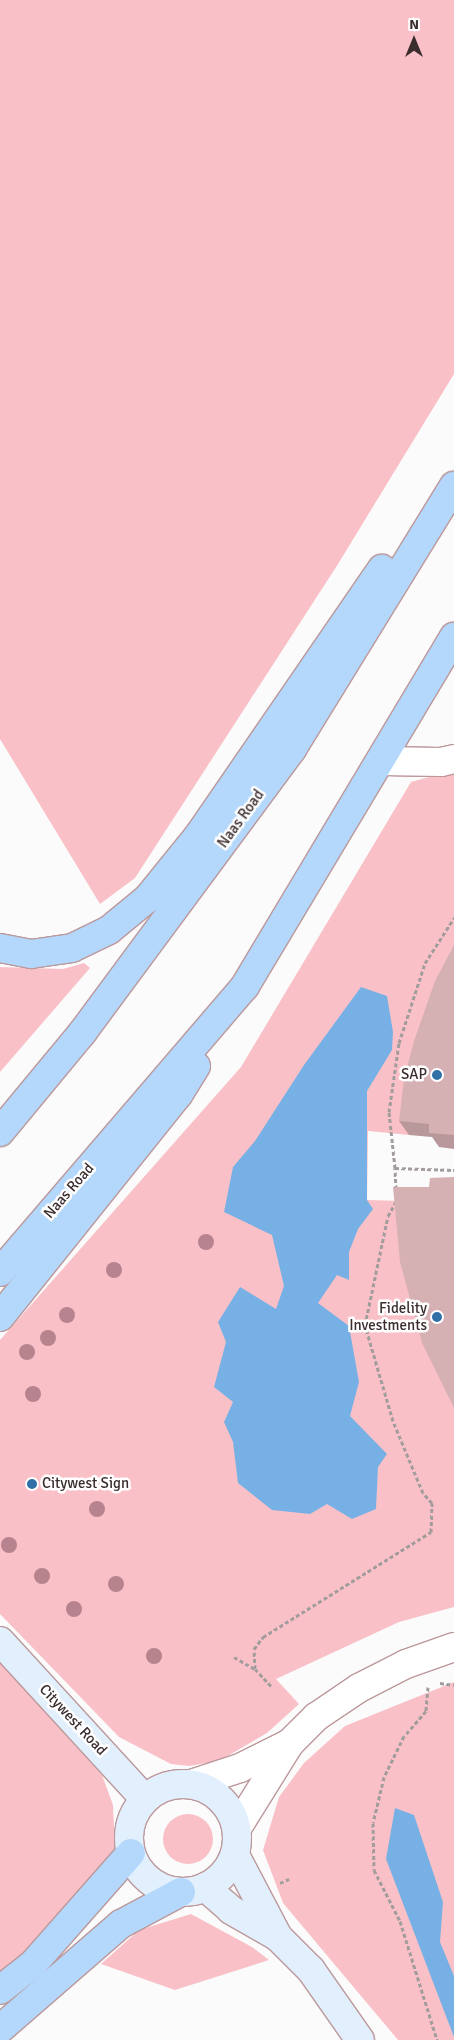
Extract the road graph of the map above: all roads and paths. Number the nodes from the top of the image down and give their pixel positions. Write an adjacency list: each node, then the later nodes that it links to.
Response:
1 (454, 468): 7 (highway)
2 (454, 486): 9 (highway, Naas Road)
3 (454, 637): 5 (highway, Naas Road)
4 (454, 759): 5 (street)
5 (382, 761): 8 (highway, Naas Road)
6 (454, 918): 10 (path)
7 (0, 948)
8 (246, 986): 12 (highway, Naas Road); 13 (highway)
9 (0, 1132)
10 (395, 1168): 11 (path); 17 (path)
11 (454, 1170)
12 (0, 1272)
13 (0, 1317)
14 (0, 1641): 24 (main road, Citywest Road)
15 (454, 1647): 22 (street)
16 (234, 1657): 17 (path)
17 (255, 1669): 21 (path)
18 (428, 1682): 33 (path)
19 (437, 1683): 20 (path)
20 (454, 1685)
21 (271, 1686)
22 (290, 1743): 23 (street); 25 (street)
23 (191, 1784): 24 (main road); 25 (main road)
24 (145, 1799): 26 (main road)
25 (237, 1828): 27 (main road)
26 (131, 1853): 28 (main road); 30 (highway)
27 (235, 1855): 28 (main road); 29 (main road)
28 (193, 1890): 29 (main road); 31 (highway)
29 (278, 1937): 32 (main road)
30 (0, 1990)
31 (0, 2029)
32 (360, 2040)
33 (437, 2040)

